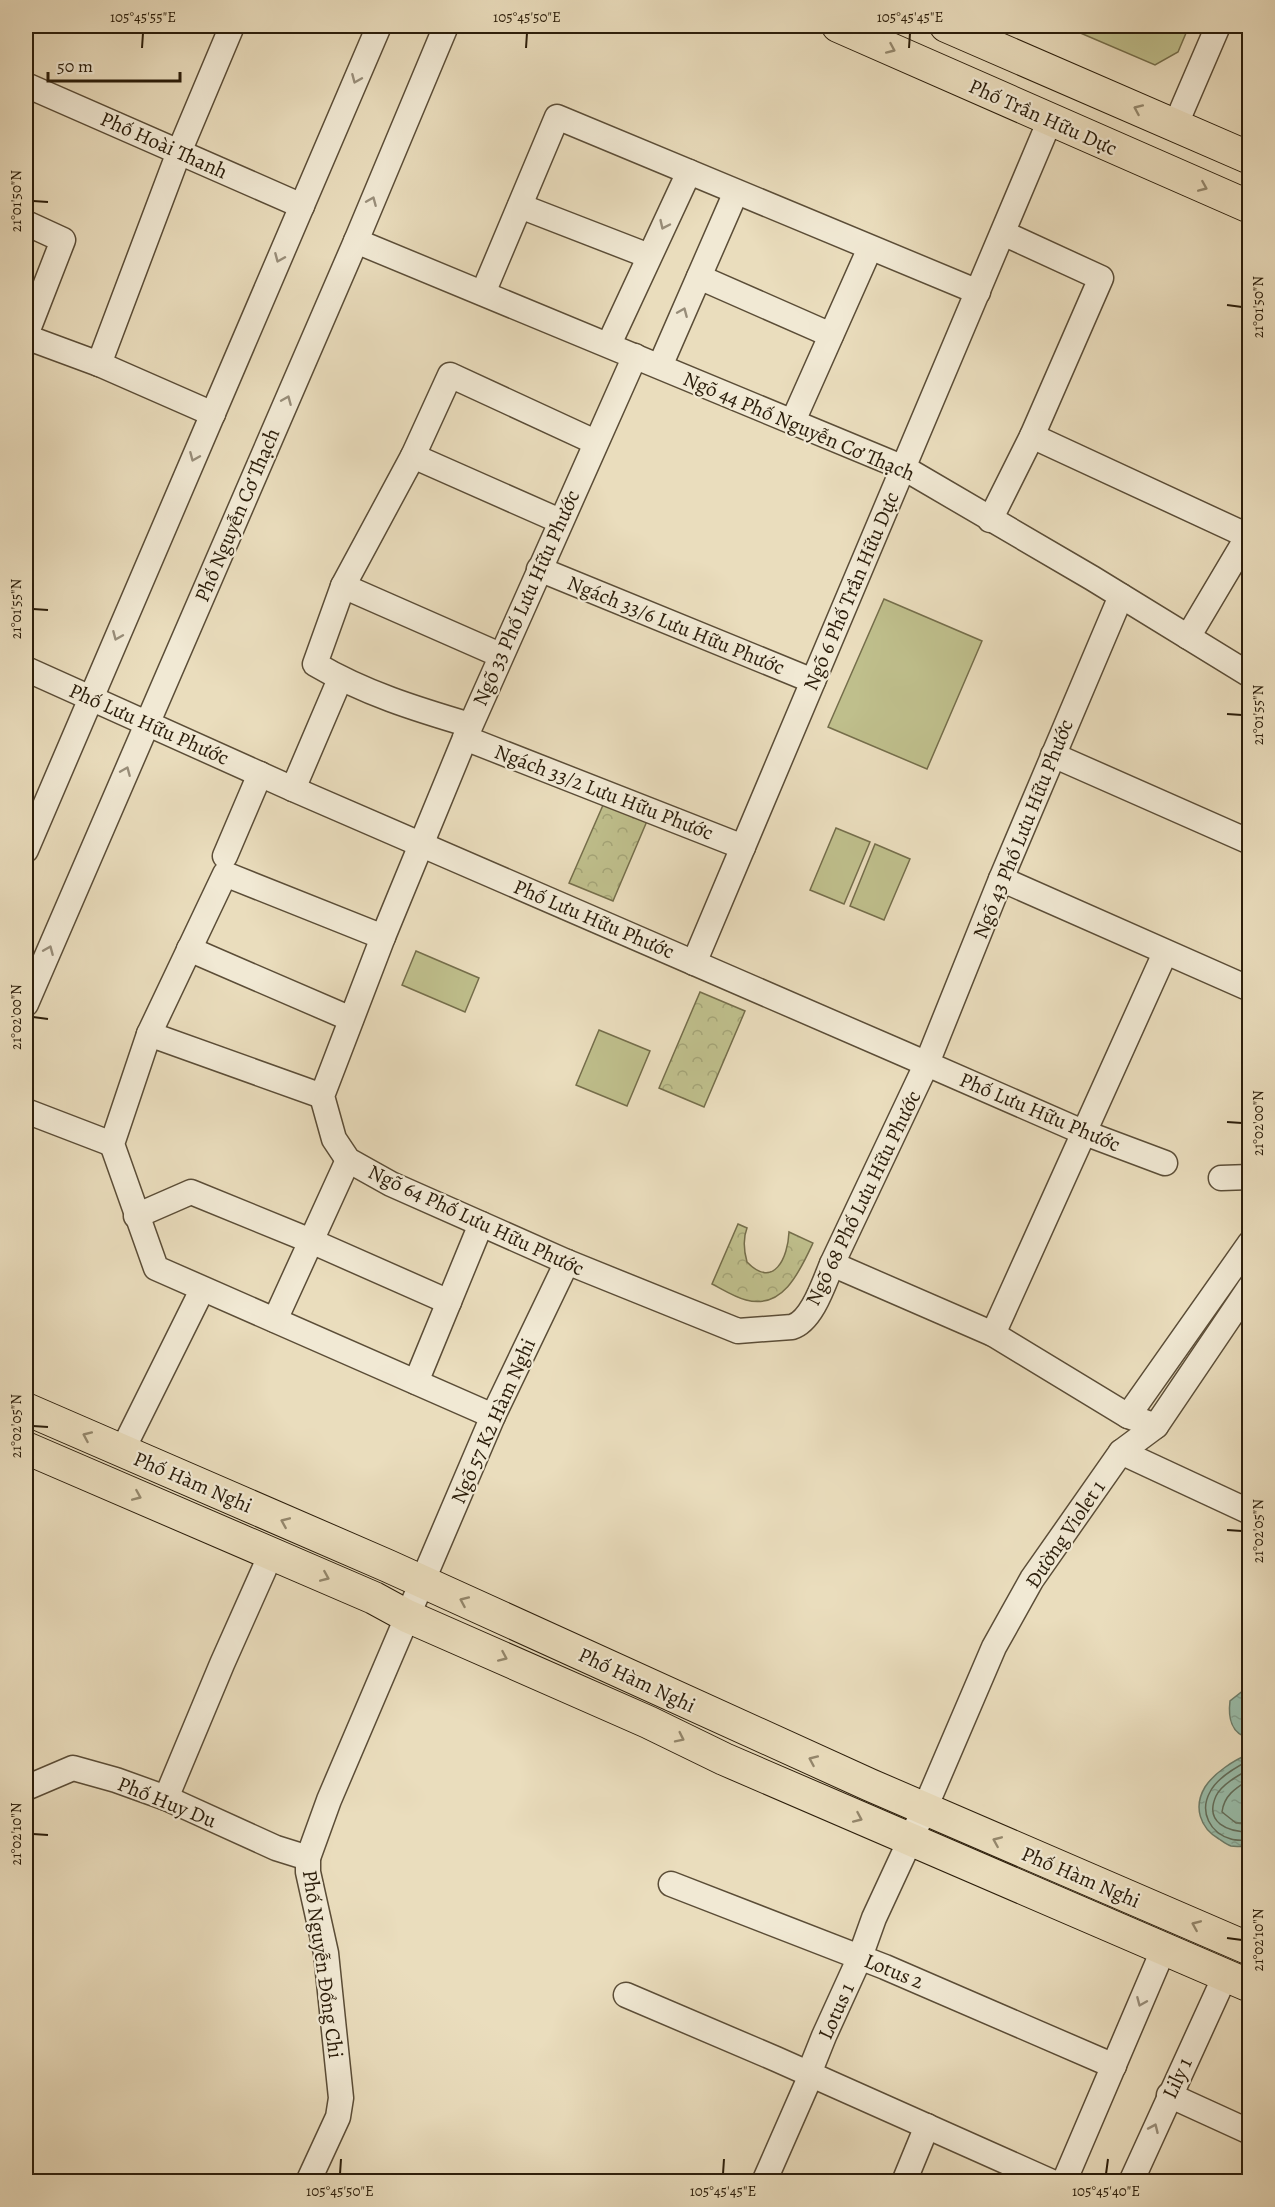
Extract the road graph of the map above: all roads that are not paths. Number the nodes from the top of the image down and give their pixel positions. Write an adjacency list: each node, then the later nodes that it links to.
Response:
1 (379, 26): 15 (street, one-way to 15)
2 (446, 26): 20 (street, Phố Nguyễn Cơ Thạch, one-way to 2)
3 (838, 26): 8 (main road, Phố Trần Hữu Dực, one-way to 8)
4 (946, 26): 9 (main road, one-way to 4)
5 (1218, 26): 9 (street)
6 (228, 27): 10 (street)
7 (26, 85): 10 (street, Phố Hoài Thanh)
8 (1050, 120): 12 (main road, Phố Trần Hữu Dực); 19 (street, Ngõ 6 Phố Trần Hữu Dực)
9 (1175, 126): 11 (main road); 12 (main road)
10 (179, 152): 15 (street, Phố Hoài Thanh); 30 (street)
11 (1250, 158)
12 (1157, 168): 17 (main road, Phố Trần Hữu Dực, one-way to 17)
13 (688, 172): 14 (street); 16 (street); 22 (street, one-way to 22)
14 (736, 192): 21 (street); 23 (street)
15 (302, 206): 32 (street, one-way to 32)
16 (520, 206): 22 (street); 25 (street)
17 (1250, 207)
18 (26, 223): 27 (street)
19 (1003, 233): 24 (street, Ngõ 6 Phố Trần Hữu Dực); 34 (street)
20 (356, 241): 25 (street, Ngõ 44 Phố Nguyễn Cơ Thạch); 50 (street, Phố Nguyễn Cơ Thạch, one-way to 20)
21 (870, 248): 24 (street); 26 (street)
22 (650, 256): 28 (street)
23 (699, 277): 26 (street); 31 (street, one-way to 23)
24 (978, 292): 37 (street, Ngõ 6 Phố Trần Hữu Dực)
25 (483, 293): 28 (street, Ngõ 44 Phố Nguyễn Cơ Thạch)
26 (831, 335): 33 (street)
27 (26, 336): 30 (street)
28 (609, 344): 29 (street, Ngõ 44 Phố Nguyễn Cơ Thạch)
29 (635, 356): 31 (street, Ngõ 44 Phố Nguyễn Cơ Thạch); 35 (street, Ngõ 33 Phố Lưu Hữu Phước)
30 (99, 364): 32 (street)
31 (660, 366): 33 (street, Ngõ 44 Phố Nguyễn Cơ Thạch)
32 (213, 414): 49 (street, one-way to 49)
33 (793, 421): 37 (street, Ngõ 44 Phố Nguyễn Cơ Thạch)
34 (1032, 436): 38 (street); 43 (street)
35 (595, 442): 36 (street); 39 (street, Ngõ 33 Phố Lưu Hữu Phước)
36 (413, 456): 39 (street); 41 (street)
37 (904, 468): 38 (street, Ngõ 44 Phố Nguyễn Cơ Thạch); 48 (street, Ngõ 6 Phố Trần Hữu Dực)
38 (990, 519): 42 (street, Ngõ 44 Phố Nguyễn Cơ Thạch)
39 (560, 521): 40 (street, Ngõ 33 Phố Lưu Hữu Phước)
40 (539, 568): 44 (street, Ngõ 33 Phố Lưu Hữu Phước); 48 (street, Ngách 33/6 Lưu Hữu Phước)
41 (344, 586): 44 (street); 47 (street, Ngách 33/2 Lưu Hữu Phước)
42 (1121, 597): 43 (street, Ngõ 44 Phố Nguyễn Cơ Thạch); 52 (street, Ngõ 43 Phố Lưu Hữu Phước)
43 (1188, 637): 46 (street, Ngõ 44 Phố Nguyễn Cơ Thạch)
44 (500, 655): 51 (street, Ngõ 33 Phố Lưu Hữu Phước)
45 (26, 669): 49 (street, Phố Lưu Hữu Phước)
46 (1250, 675)
47 (340, 679): 51 (street, Ngách 33/2 Lưu Hữu Phước); 54 (street)
48 (813, 681): 57 (street, Ngõ 6 Phố Trần Hữu Dực)
49 (91, 698): 50 (street, Phố Lưu Hữu Phước); 58 (street)
50 (147, 723): 53 (street, Phố Lưu Hữu Phước); 66 (street, Phố Nguyễn Cơ Thạch, one-way to 50)
51 (467, 731): 56 (street, Ngõ 33 Phố Lưu Hữu Phước); 57 (street, Ngách 33/2 Lưu Hữu Phước)
52 (1053, 756): 55 (street); 60 (street, Ngõ 43 Phố Lưu Hữu Phước)
53 (261, 774): 54 (street, Phố Lưu Hữu Phước); 59 (street)
54 (293, 789): 56 (street, Phố Lưu Hữu Phước)
55 (1250, 842)
56 (421, 843): 61 (street); 64 (street, Phố Lưu Hữu Phước)
57 (743, 847): 64 (street, Ngõ 6 Phố Trần Hữu Dực)
58 (26, 850)
59 (225, 865): 61 (street); 62 (street)
60 (1001, 879): 63 (street); 69 (street, Ngõ 43 Phố Lưu Hữu Phước)
61 (382, 937): 67 (street)
62 (189, 949): 67 (street); 68 (street)
63 (1165, 952): 65 (street); 72 (street)
64 (694, 963): 69 (street, Phố Lưu Hữu Phước)
65 (1250, 989)
66 (26, 1004)
67 (351, 1019): 70 (street)
68 (149, 1034): 70 (street); 73 (street)
69 (927, 1063): 72 (street, Phố Lưu Hữu Phước); 83 (street, Ngõ 68 Phố Lưu Hữu Phước)
70 (322, 1096): 74 (street, Ngõ 64 Phố Lưu Hữu Phước)
71 (26, 1111): 73 (street)
72 (1085, 1132): 75 (street, Phố Lưu Hữu Phước); 89 (street)
73 (112, 1144): 78 (street)
74 (348, 1160): 79 (street, Ngõ 64 Phố Lưu Hữu Phước); 80 (street)
75 (1165, 1163)
76 (1250, 1177): 77 (street)
77 (1221, 1178)
78 (136, 1216): 80 (street); 85 (street)
79 (481, 1224): 82 (street, Ngõ 64 Phố Lưu Hữu Phước); 86 (street)
80 (311, 1241): 86 (street); 87 (street)
81 (1250, 1243): 93 (street)
82 (567, 1262): 88 (street, Ngõ 64 Phố Lưu Hữu Phước); 92 (street, Ngõ 57 K2 Hàm Nghi)
83 (832, 1264): 88 (street, Ngõ 68 Phố Lưu Hữu Phước); 89 (street)
84 (1250, 1287): 94 (street, Đường Violet 1)
85 (202, 1290): 87 (street); 96 (street)
86 (449, 1302): 90 (street)
87 (275, 1320): 90 (street)
88 (792, 1327)
89 (993, 1334): 93 (street)
90 (417, 1382): 92 (street)
91 (26, 1409): 96 (main road, Phố Hàm Nghi, one-way to 91)
92 (493, 1416): 100 (street, Ngõ 57 K2 Hàm Nghi)
93 (1128, 1416): 94 (street)
94 (1156, 1426): 97 (street, Đường Violet 1)
95 (26, 1448): 99 (main road, Phố Hàm Nghi, one-way to 99)
96 (122, 1451): 100 (main road, Phố Hàm Nghi, one-way to 96)
97 (1121, 1452): 98 (street); 104 (street, Đường Violet 1)
98 (1250, 1512)
99 (271, 1554): 101 (main road, Phố Hàm Nghi, one-way to 101); 103 (street)
100 (422, 1582): 101 (street, Phố Nguyễn Đổng Chi); 104 (main road, Phố Hàm Nghi, one-way to 100)
101 (407, 1616): 105 (main road, Phố Hàm Nghi, one-way to 105); 106 (street, Phố Nguyễn Đổng Chi)
102 (26, 1788): 103 (street, Phố Huy Du)
103 (166, 1798): 106 (street, Phố Huy Du)
104 (925, 1809): 105 (street, Đường Violet 1); 109 (main road, Phố Hàm Nghi, one-way to 104)
105 (910, 1841): 108 (main road, Phố Hàm Nghi); 110 (street, Lotus 1)
106 (308, 1858): 118 (street, Phố Nguyễn Đổng Chi)
107 (671, 1884): 110 (street, Lotus 2)
108 (1164, 1948): 111 (main road, Phố Hàm Nghi); 113 (street, one-way to 113)
109 (1250, 1949)
110 (860, 1958): 113 (street, Lotus 2); 114 (street, Lotus 1)
111 (1237, 1981): 115 (street, Lily 1)
112 (626, 1995): 114 (street)
113 (1114, 2066): 122 (street)
114 (811, 2076): 116 (street); 119 (street, Lotus 1)
115 (1169, 2095): 117 (street); 123 (street, Lily 1, one-way to 115)
116 (927, 2126): 120 (street); 121 (street)
117 (1250, 2132)
118 (308, 2181)
119 (764, 2181)
120 (904, 2181)
121 (1052, 2181)
122 (1064, 2181)
123 (1131, 2181)

